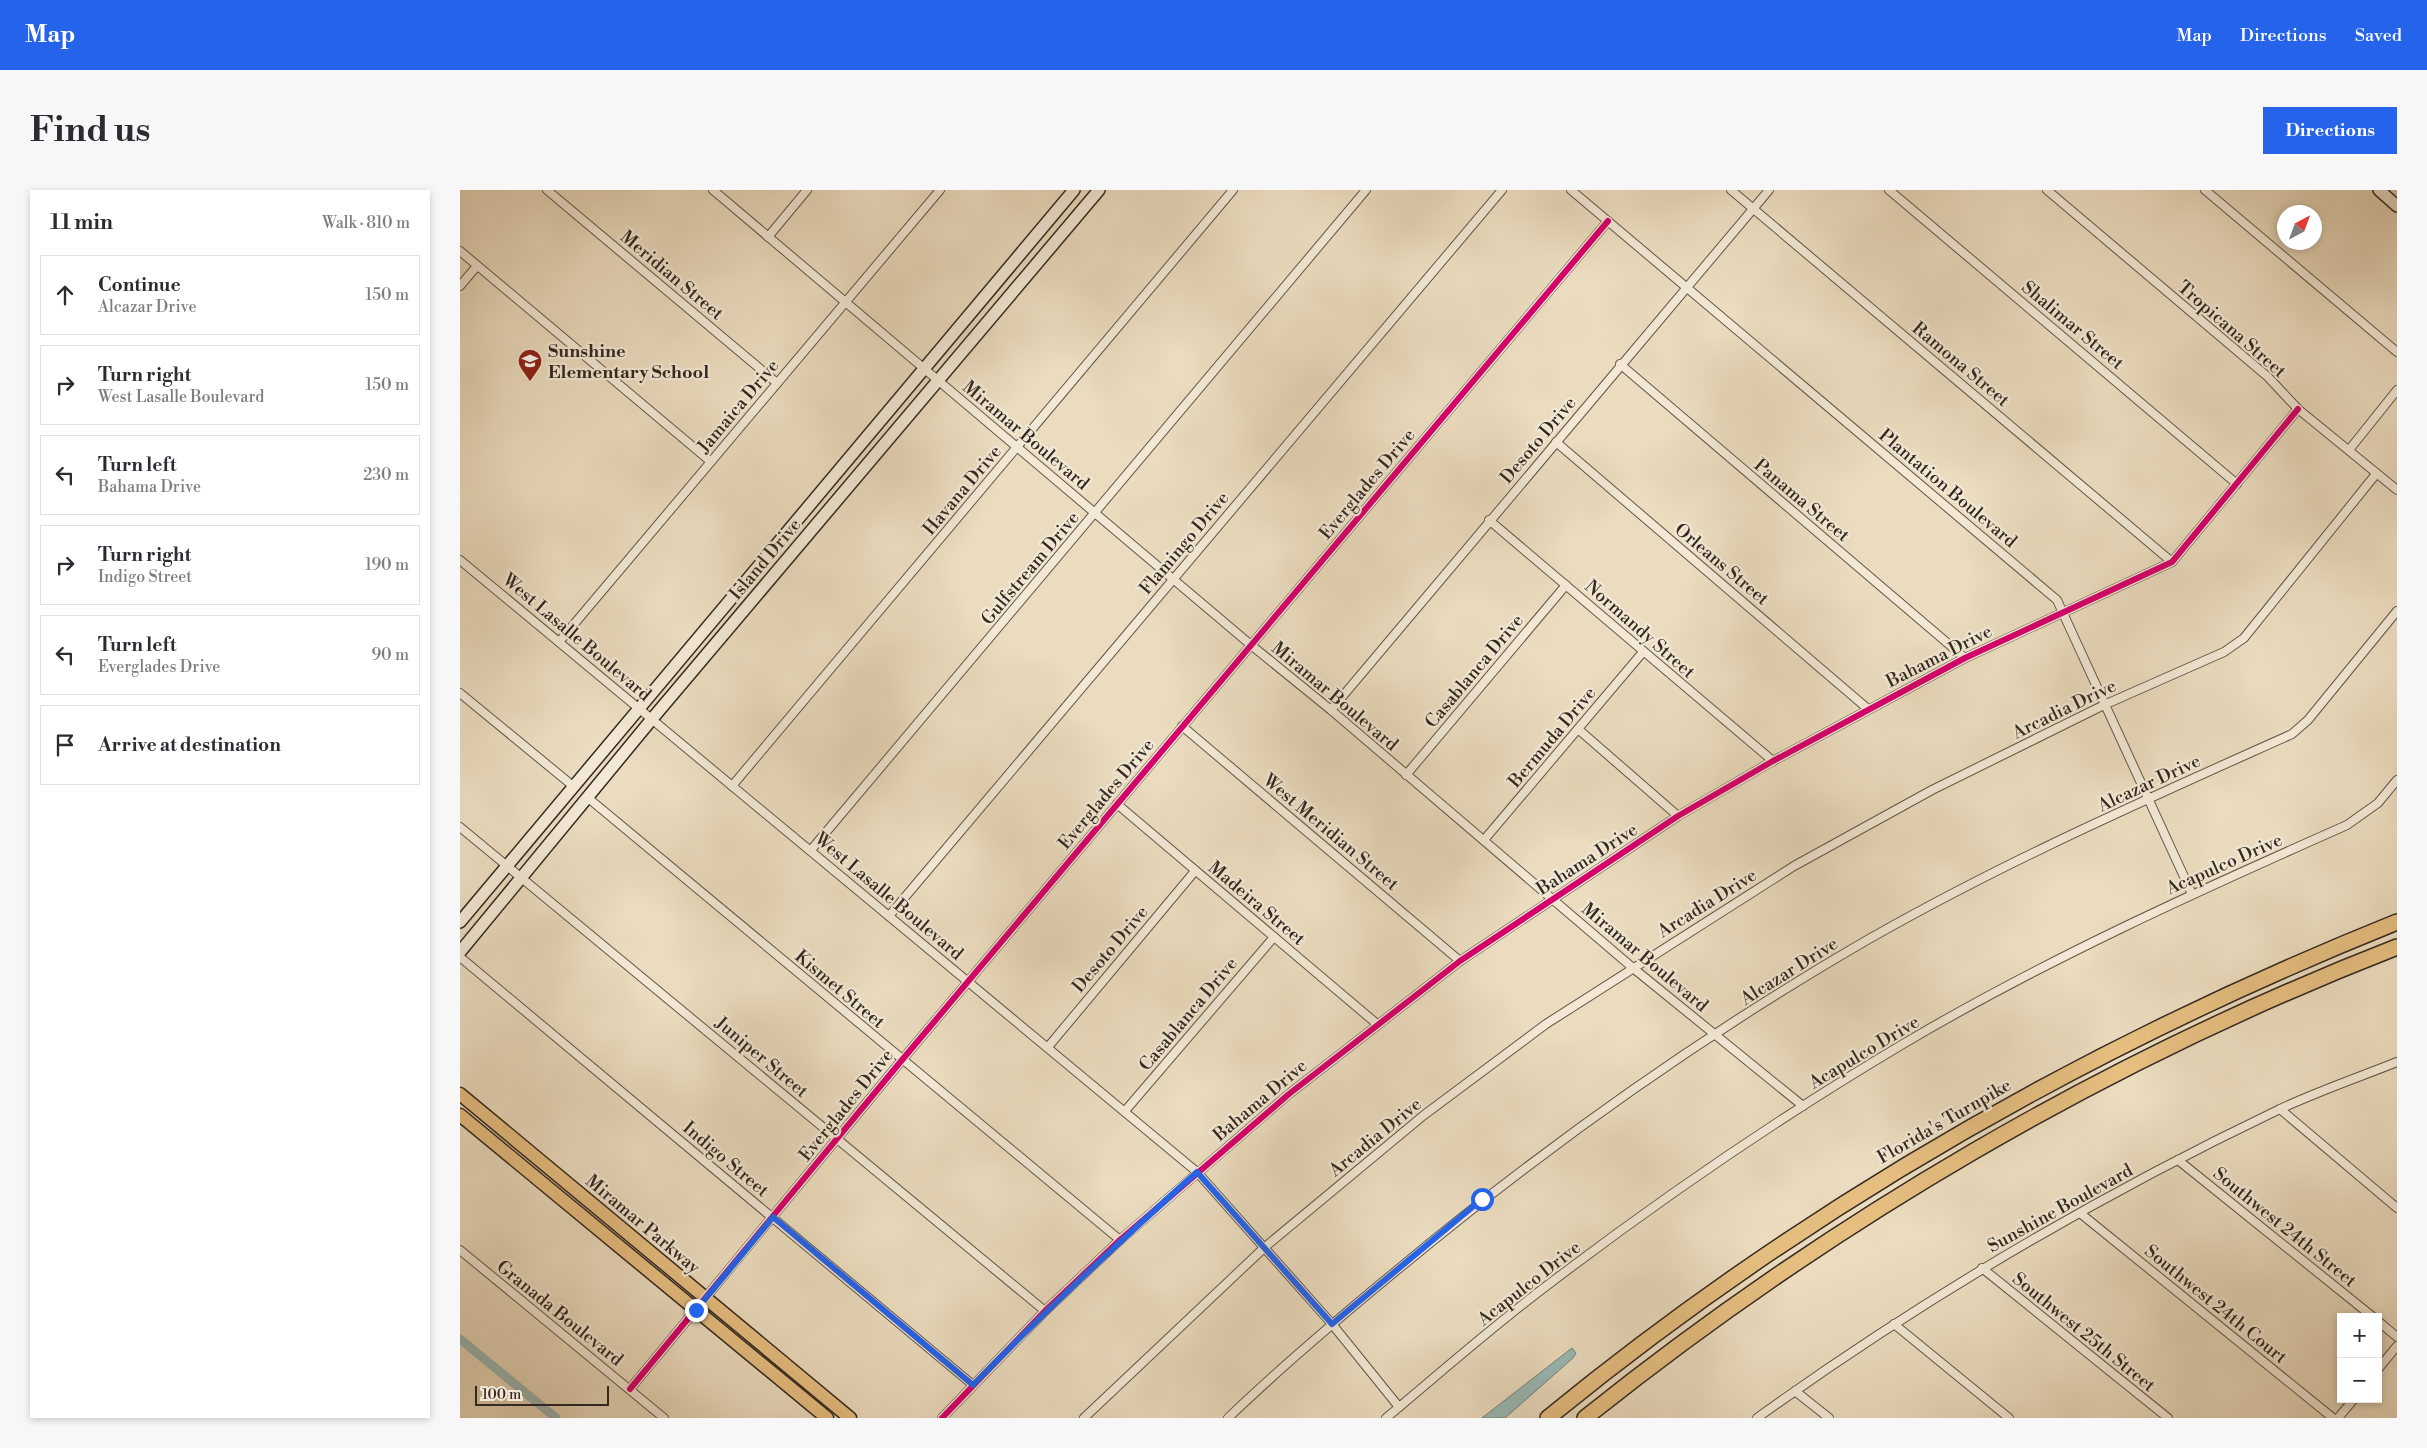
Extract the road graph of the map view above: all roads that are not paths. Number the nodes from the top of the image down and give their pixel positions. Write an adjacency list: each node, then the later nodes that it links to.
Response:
1 (547, 190): 30 (street, Meridian Street)
2 (713, 190): 20 (street, Miramar Boulevard)
3 (807, 190): 20 (street)
4 (940, 190): 25 (street, Jamaica Drive)
5 (1074, 190): 28 (street, Island Drive)
6 (1099, 190): 29 (street, Island Drive)
7 (1233, 190): 34 (street, Havana Drive)
8 (1366, 190): 40 (street, Gulfstream Drive)
9 (1502, 190): 44 (street, Flamingo Drive)
10 (1571, 190): 19 (street, Plantation Boulevard)
11 (1731, 190): 18 (street, Ramona Street)
12 (1769, 190): 18 (street, Desoto Drive)
13 (1889, 190): 38 (street, Shalimar Street)
14 (2047, 190): 32 (street, Tropicana Street)
15 (2205, 190): 26 (street)
16 (2379, 190): 17 (street)
17 (2397, 206)
18 (1753, 209): 24 (street, Desoto Drive); 43 (street, Ramona Street)
19 (1608, 221): 24 (street, Plantation Boulevard); 49 (street, Everglades Drive)
20 (768, 237): 25 (street, Miramar Boulevard)
21 (460, 251): 22 (street)
22 (477, 266): 23 (street); 36 (street)
23 (460, 286)
24 (1686, 286): 27 (street, Desoto Drive); 47 (street, Plantation Boulevard)
25 (846, 303): 28 (street, Miramar Boulevard); 30 (street, Jamaica Drive)
26 (2397, 352)
27 (1620, 364): 33 (street, Desoto Drive); 51 (street, Panama Street)
28 (924, 368): 29 (street, Miramar Boulevard); 54 (street, Island Drive)
29 (939, 380): 34 (street, Miramar Boulevard); 57 (street, Island Drive)
30 (777, 383): 36 (street, Jamaica Drive)
31 (2397, 390): 35 (street)
32 (2298, 409): 35 (street, Tropicana Street); 38 (street, Bahama Drive)
33 (1556, 442): 41 (street, Desoto Drive); 55 (street, Orleans Street)
34 (1018, 446): 40 (street, Miramar Boulevard); 64 (street, Havana Drive)
35 (2349, 450): 37 (street, Tropicana Street)
36 (710, 461): 48 (street, Jamaica Drive)
37 (2376, 474): 39 (street, Tropicana Street); 53 (street, Arcadia Drive)
38 (2237, 484): 43 (street, Bahama Drive)
39 (2397, 490)
40 (1096, 513): 44 (street, Miramar Boulevard); 71 (street, Gulfstream Drive)
41 (1489, 520): 45 (street, Normandy Street); 56 (street, Desoto Drive)
42 (460, 560): 48 (street, West Lasalle Boulevard)
43 (2172, 562): 47 (street, Bahama Drive)
44 (1173, 579): 49 (street, Miramar Boulevard); 77 (street, Flamingo Drive)
45 (1566, 585): 50 (street, Normandy Street); 61 (street, Casablanca Drive)
46 (2397, 611): 66 (street, Alcazar Drive)
47 (2064, 612): 51 (street, Bahama Drive); 53 (street, Plantation Boulevard)
48 (559, 642): 54 (street, West Lasalle Boulevard)
49 (1251, 645): 56 (street, Miramar Boulevard); 58 (street, Everglades Drive)
50 (1643, 652): 59 (street, Bermuda Drive); 60 (street, Normandy Street)
51 (1965, 658): 55 (street, Bahama Drive)
52 (460, 693): 63 (street)
53 (2104, 705): 66 (street, Plantation Boulevard); 85 (street, Arcadia Drive)
54 (640, 709): 57 (street, West Lasalle Boulevard); 63 (street, Island Drive)
55 (1868, 709): 60 (street, Bahama Drive)
56 (1331, 710): 61 (street, Miramar Boulevard)
57 (652, 719): 64 (street, West Lasalle Boulevard); 65 (street, Island Drive)
58 (1182, 726): 67 (street, Everglades Drive); 84 (street, West Meridian Street)
59 (1578, 729): 68 (street); 70 (street, Bermuda Drive)
60 (1772, 761): 68 (street, Bahama Drive)
61 (1406, 775): 70 (street, Miramar Boulevard)
62 (2397, 780): 75 (street, Acapulco Drive)
63 (573, 786): 72 (street, Island Drive)
64 (732, 786): 71 (street, West Lasalle Boulevard)
65 (587, 797): 74 (street, Island Drive); 90 (street, Kismet Street)
66 (2148, 799): 75 (street, Plantation Boulevard); 88 (street, Alcazar Drive)
67 (1118, 804): 73 (street, Madeira Street); 86 (street, Everglades Drive)
68 (1678, 816): 76 (street, Bahama Drive)
69 (460, 827): 72 (street, Juniper Street)
70 (1484, 840): 76 (street, Miramar Boulevard)
71 (811, 850): 77 (street, West Lasalle Boulevard)
72 (507, 866): 74 (street, Juniper Street); 78 (street, Island Drive)
73 (1196, 871): 80 (street, Madeira Street); 89 (street, Desoto Drive)
74 (521, 878): 82 (street, Island Drive); 97 (street, Juniper Street)
75 (2192, 894): 93 (street, Acapulco Drive)
76 (1552, 899): 84 (street, Bahama Drive); 85 (street, Miramar Boulevard)
77 (889, 916): 86 (street, West Lasalle Boulevard)
78 (460, 922)
79 (2397, 922): 129 (highway, Florida's Turnpike)
80 (1274, 936): 87 (street, Madeira Street); 95 (street, Casablanca Drive)
81 (2397, 947): 130 (highway)
82 (460, 952)
83 (460, 957): 102 (street, Indigo Street)
84 (1460, 960): 87 (street, Bahama Drive)
85 (1633, 968): 88 (street, Miramar Boulevard); 104 (street, Arcadia Drive)
86 (968, 982): 89 (street, West Lasalle Boulevard); 90 (street, Everglades Drive)
87 (1377, 1024): 99 (street, Bahama Drive)
88 (1715, 1034): 93 (street, Miramar Boulevard); 111 (street, Alcazar Drive)
89 (1048, 1047): 95 (street, West Lasalle Boulevard)
90 (902, 1060): 97 (street, Everglades Drive); 103 (street, Kismet Street)
91 (2397, 1062): 94 (street, Sunshine Boulevard)
92 (460, 1094): 107 (main road, Miramar Parkway)
93 (1803, 1106): 121 (street, Acapulco Drive)
94 (2280, 1109): 98 (street, Sunshine Boulevard); 100 (street)
95 (1125, 1111): 99 (street, West Lasalle Boulevard)
96 (460, 1115): 108 (main road, Miramar Parkway)
97 (838, 1139): 102 (street, Everglades Drive); 109 (street, Juniper Street)
98 (2178, 1160): 101 (street, Sunshine Boulevard); 110 (street, Southwest 24th Street)
99 (1197, 1172): 103 (street, Bahama Drive); 104 (street, West Lasalle Boulevard)
100 (2397, 1208)
101 (2080, 1213): 106 (street, Sunshine Boulevard); 135 (street, Southwest 24th Court)
102 (773, 1217): 107 (street, Everglades Drive); 117 (street, Indigo Street)
103 (1120, 1240): 109 (street, Bahama Drive)
104 (1265, 1247): 111 (street, West Lasalle Boulevard); 126 (street, Arcadia Drive)
105 (460, 1250): 118 (street, Granada Boulevard)
106 (1982, 1268): 112 (street, Sunshine Boulevard); 134 (street, Southwest 25th Street)
107 (704, 1299): 108 (street, Everglades Drive); 124 (main road, Miramar Parkway)
108 (696, 1310): 118 (street, Everglades Drive); 123 (main road, Miramar Parkway)
109 (1045, 1311): 117 (street, Bahama Drive)
110 (2367, 1313)
111 (1332, 1324): 121 (street, West Lasalle Boulevard); 127 (street, Alcazar Drive)
112 (1894, 1324): 119 (street, Sunshine Boulevard); 133 (street)
113 (2382, 1324): 114 (street)
114 (2397, 1336)
115 (2397, 1346): 116 (street)
116 (2382, 1364)
117 (973, 1385): 125 (street, Bahama Drive)
118 (630, 1389): 122 (street, Granada Boulevard)
119 (1796, 1391): 131 (street, Sunshine Boulevard); 132 (street)
120 (2351, 1403): 136 (street)
121 (1399, 1407): 128 (street, Acapulco Drive)
122 (664, 1418)
123 (827, 1418)
124 (850, 1418)
125 (942, 1418)
126 (1084, 1418)
127 (1228, 1418)
128 (1386, 1418)
129 (1548, 1418)
130 (1585, 1418)
131 (1758, 1418)
132 (1829, 1418)
133 (2009, 1418)
134 (2168, 1418)
135 (2333, 1418)
136 (2338, 1418)

